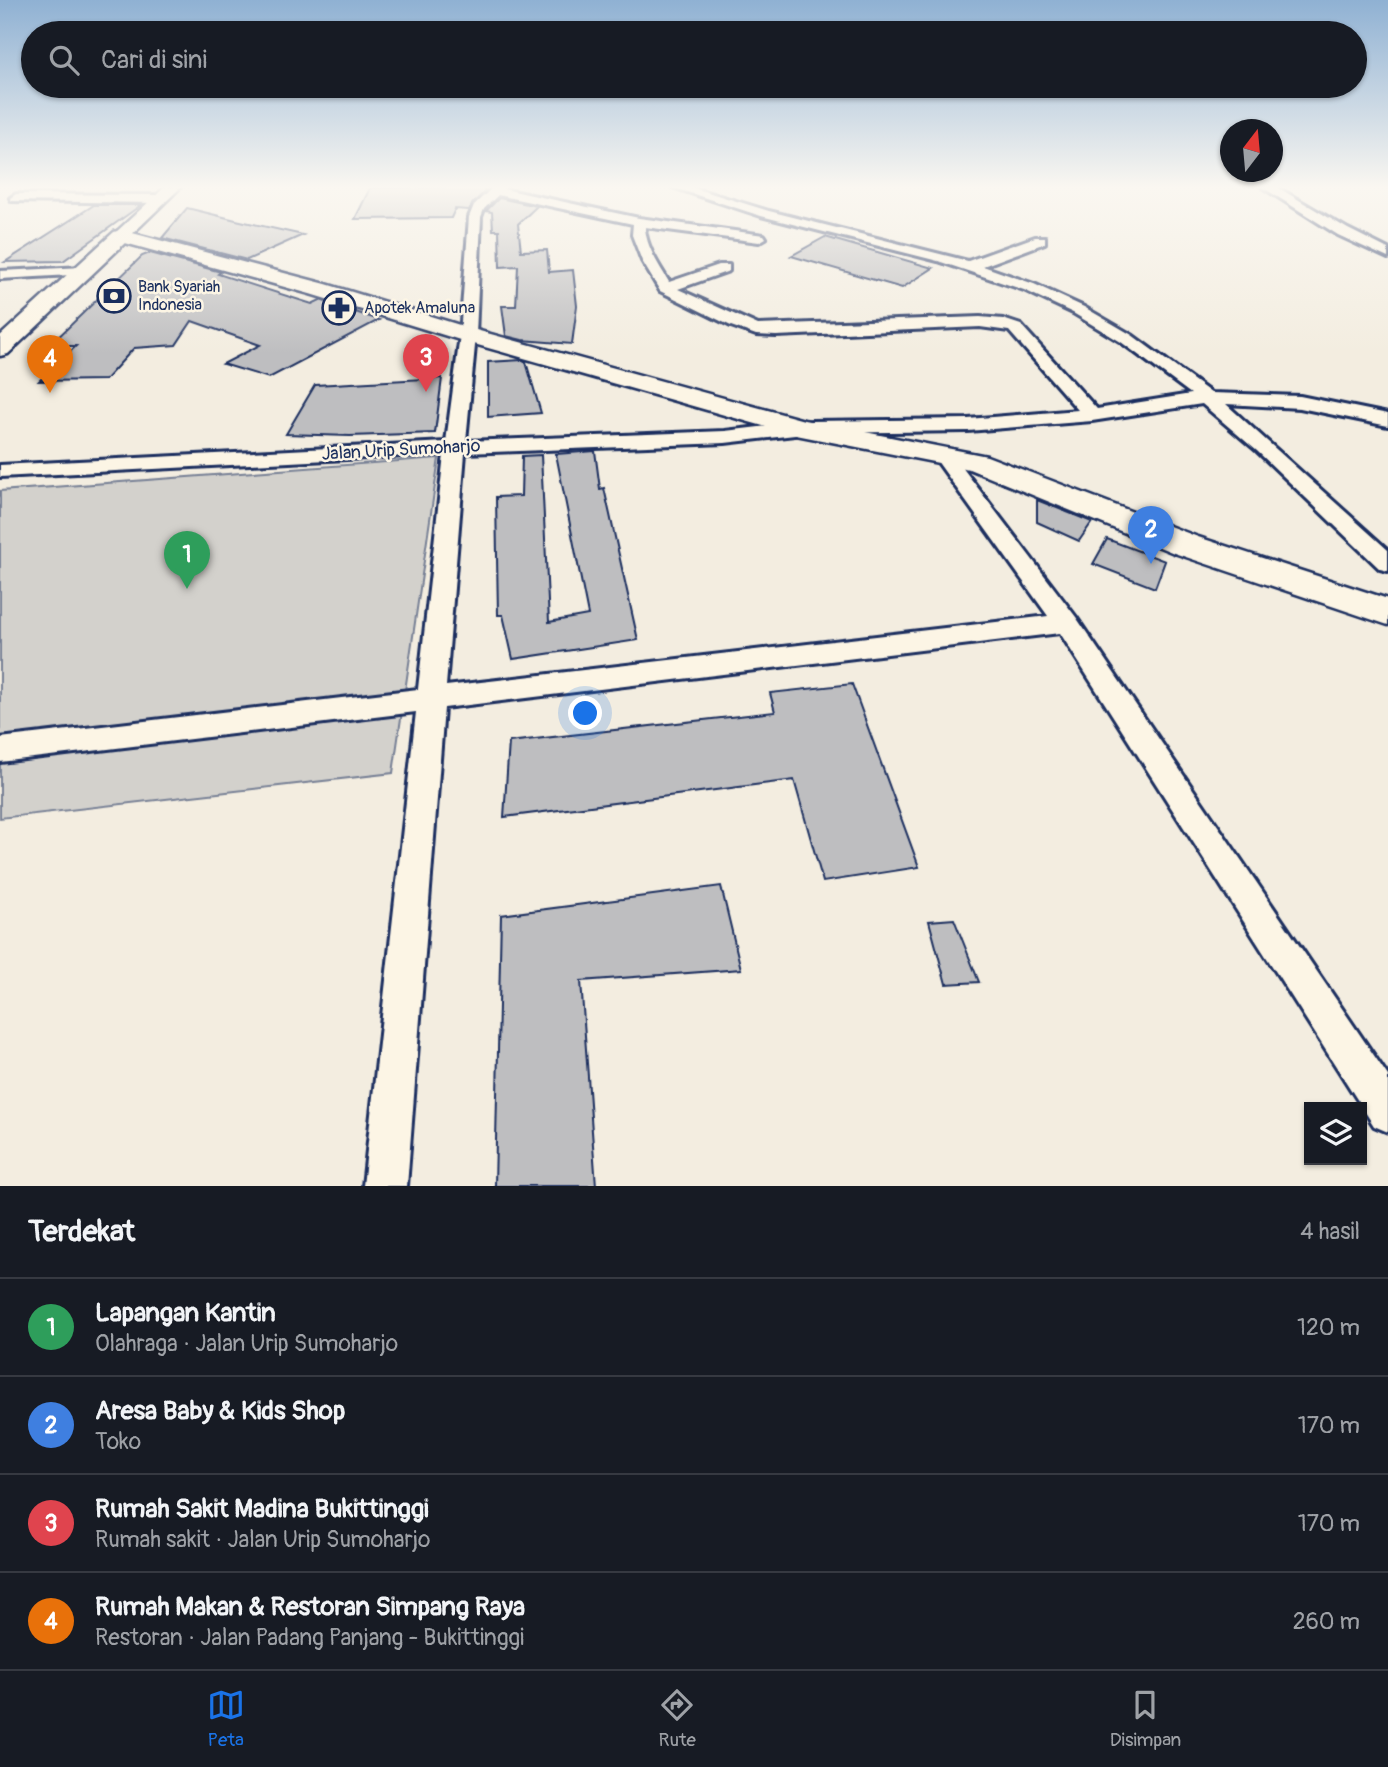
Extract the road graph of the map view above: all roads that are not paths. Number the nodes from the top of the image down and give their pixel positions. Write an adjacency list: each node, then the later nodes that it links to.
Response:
1 (114, 242): 11 (highway)
2 (145, 242): 14 (highway)
3 (473, 242): 14 (street)
4 (642, 242): 13 (street)
5 (870, 242): 9 (street)
6 (1034, 242): 9 (street)
7 (1367, 242): 8 (street)
8 (1388, 254)
9 (966, 267): 16 (street)
10 (724, 268): 13 (street)
11 (84, 271): 12 (street); 15 (highway)
12 (0, 275)
13 (665, 288): 17 (street)
14 (468, 335): 19 (highway); 20 (street)
15 (0, 349)
16 (1204, 398): 17 (street, Jalan Urip Sumoharjo); 18 (street, Jalan Urip Sumoharjo); 23 (street)
17 (1092, 415): 19 (street, Jalan Urip Sumoharjo)
18 (1388, 420)
19 (801, 428): 20 (street, Jalan Urip Sumoharjo); 21 (highway)
20 (454, 454): 22 (street, Jalan Urip Sumoharjo); 26 (street)
21 (942, 454): 24 (highway); 25 (street)
22 (0, 471)
23 (1388, 563)
24 (1388, 612)
25 (1067, 623): 26 (street); 28 (street)
26 (433, 699): 27 (street); 29 (street)
27 (0, 750)
28 (1388, 1112)
29 (385, 1186)

